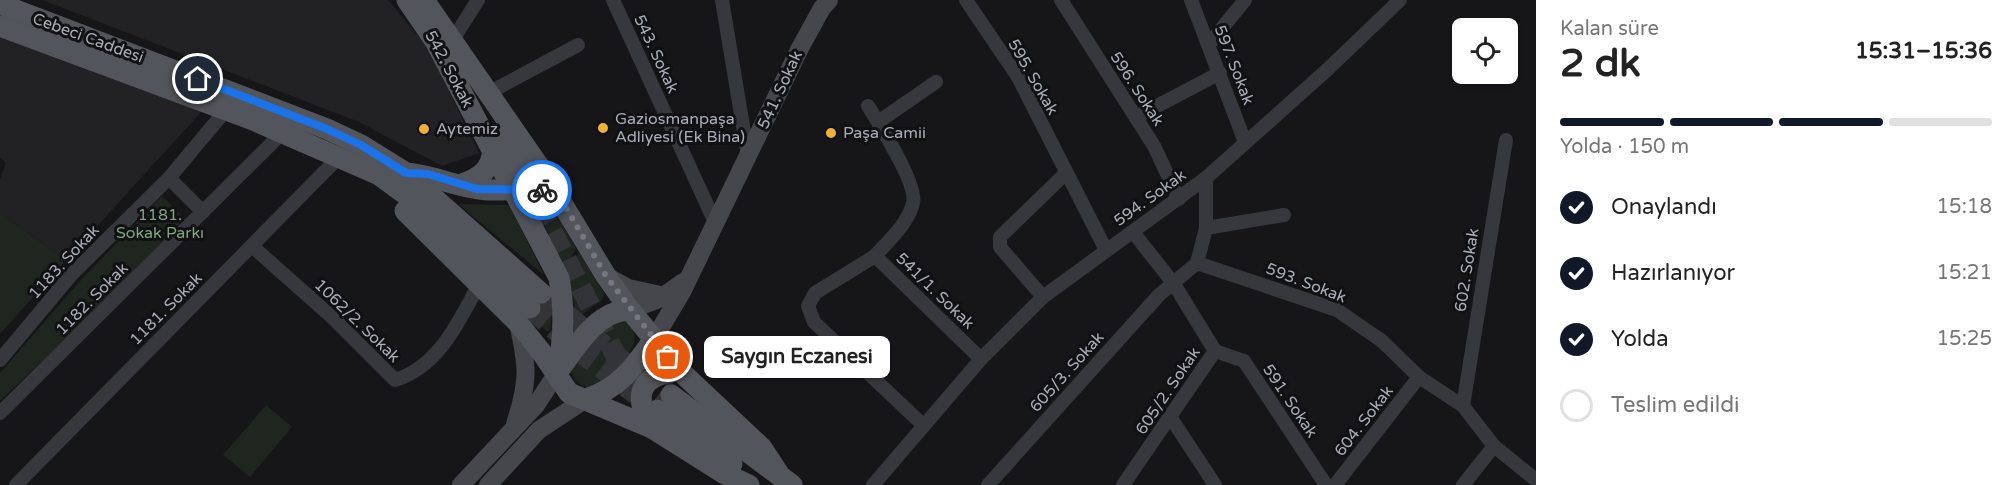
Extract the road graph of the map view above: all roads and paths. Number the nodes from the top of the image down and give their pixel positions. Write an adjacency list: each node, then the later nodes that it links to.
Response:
1 (407, 0): 27 (main road, 542. Sokak)
2 (424, 0): 14 (main road, 542. Sokak)
3 (478, 0): 14 (street)
4 (613, 0): 41 (street, 543. Sokak)
5 (722, 0): 29 (street)
6 (829, 0): 29 (street, 541. Sokak)
7 (966, 0): 32 (street, 595. Sokak)
8 (1061, 0): 22 (street, 596. Sokak)
9 (1191, 0): 15 (street, 597. Sokak)
10 (1245, 0): 15 (street)
11 (1400, 0): 26 (street, 594. Sokak)
12 (0, 4): 31 (main road, Cebeci Caddesi)
13 (0, 27): 21 (main road, Cebeci Caddesi)
14 (452, 41): 19 (main road, 542. Sokak); 35 (main road)
15 (1209, 44): 17 (street, 597. Sokak)
16 (578, 45): 19 (street)
17 (1220, 73): 22 (street); 26 (street, 597. Sokak)
18 (936, 82): 23 (street)
19 (490, 92): 37 (main road, 542. Sokak)
20 (868, 106): 23 (street, 541/1. Sokak)
21 (226, 110): 24 (main road, Cebeci Caddesi); 33 (street, 1183. Sokak)
22 (1136, 117): 38 (street, 596. Sokak)
23 (878, 122): 46 (street, 541/1. Sokak)
24 (283, 132): 28 (main road, Cebeci Caddesi); 39 (street, 1182. Sokak)
25 (1506, 140): 63 (street, 602. Sokak)
26 (1245, 142): 34 (street, 594. Sokak)
27 (493, 150): 35 (main road, 542. Sokak); 36 (main road)
28 (340, 156): 30 (main road, Cebeci Caddesi); 44 (street, 1181. Sokak)
29 (748, 156): 41 (street, 541. Sokak)
30 (362, 167): 50 (main road); 53 (main road, Cebeci Caddesi)
31 (406, 173): 36 (main road); 53 (main road, Cebeci Caddesi)
32 (1066, 173): 45 (street, 595. Sokak); 52 (street)
33 (169, 178): 39 (street); 58 (street, 1183. Sokak)
34 (1206, 178): 38 (street, 594. Sokak); 42 (street)
35 (518, 181): 36 (main road); 37 (main road); 60 (main road, 542. Sokak)
36 (462, 184)
37 (561, 199): 48 (main road, 542. Sokak)
38 (1179, 199): 43 (street, 594. Sokak)
39 (203, 212): 65 (street, 1182. Sokak)
40 (1284, 215): 42 (street)
41 (714, 220): 51 (street, 541. Sokak)
42 (1206, 228): 47 (street)
43 (1133, 232): 45 (street, 594. Sokak); 49 (street, 605/2. Sokak)
44 (252, 246): 50 (street, 1062/2. Sokak); 72 (street, 1181. Sokak)
45 (1106, 250): 52 (street, 594. Sokak)
46 (875, 256): 57 (street, 541/1. Sokak); 67 (street)
47 (1197, 263): 49 (street, 605/3. Sokak); 61 (street, 593. Sokak)
48 (606, 276): 51 (street); 54 (main road, 542. Sokak)
49 (1174, 284): 56 (street, 605/2. Sokak); 77 (street, 605/3. Sokak)
50 (478, 286): 53 (main road)
51 (671, 297): 54 (street); 55 (street); 59 (street)
52 (1043, 297): 57 (street, 594. Sokak)
53 (529, 308): 60 (main road); 68 (street)
54 (630, 310): 55 (main road, 542. Sokak); 60 (main road)
55 (654, 339): 59 (main road, 542. Sokak); 62 (main road)
56 (1215, 351): 66 (street, 605/2. Sokak); 80 (street, 591. Sokak)
57 (981, 359): 67 (street, 594. Sokak)
58 (0, 360)
59 (674, 364): 64 (main road); 71 (main road, 542. Sokak)
60 (557, 373): 62 (main road); 68 (street)
61 (1419, 377): 63 (street, 593. Sokak); 81 (street, 604. Sokak)
62 (586, 399): 64 (main road); 74 (street)
63 (1462, 406): 69 (street, 593. Sokak)
64 (660, 411): 71 (main road); 75 (main road)
65 (0, 413)
66 (1171, 418): 78 (street, 605/2. Sokak); 79 (street)
67 (922, 424): 76 (street, 594. Sokak)
68 (512, 431): 73 (street)
69 (1494, 446): 70 (street, 593. Sokak); 82 (street)
70 (1536, 480)
71 (778, 481)
72 (16, 485)
73 (461, 485)
74 (488, 485)
75 (749, 485)
76 (873, 485)
77 (987, 485)
78 (1123, 485)
79 (1215, 485)
80 (1326, 485)
81 (1335, 485)
82 (1463, 485)

